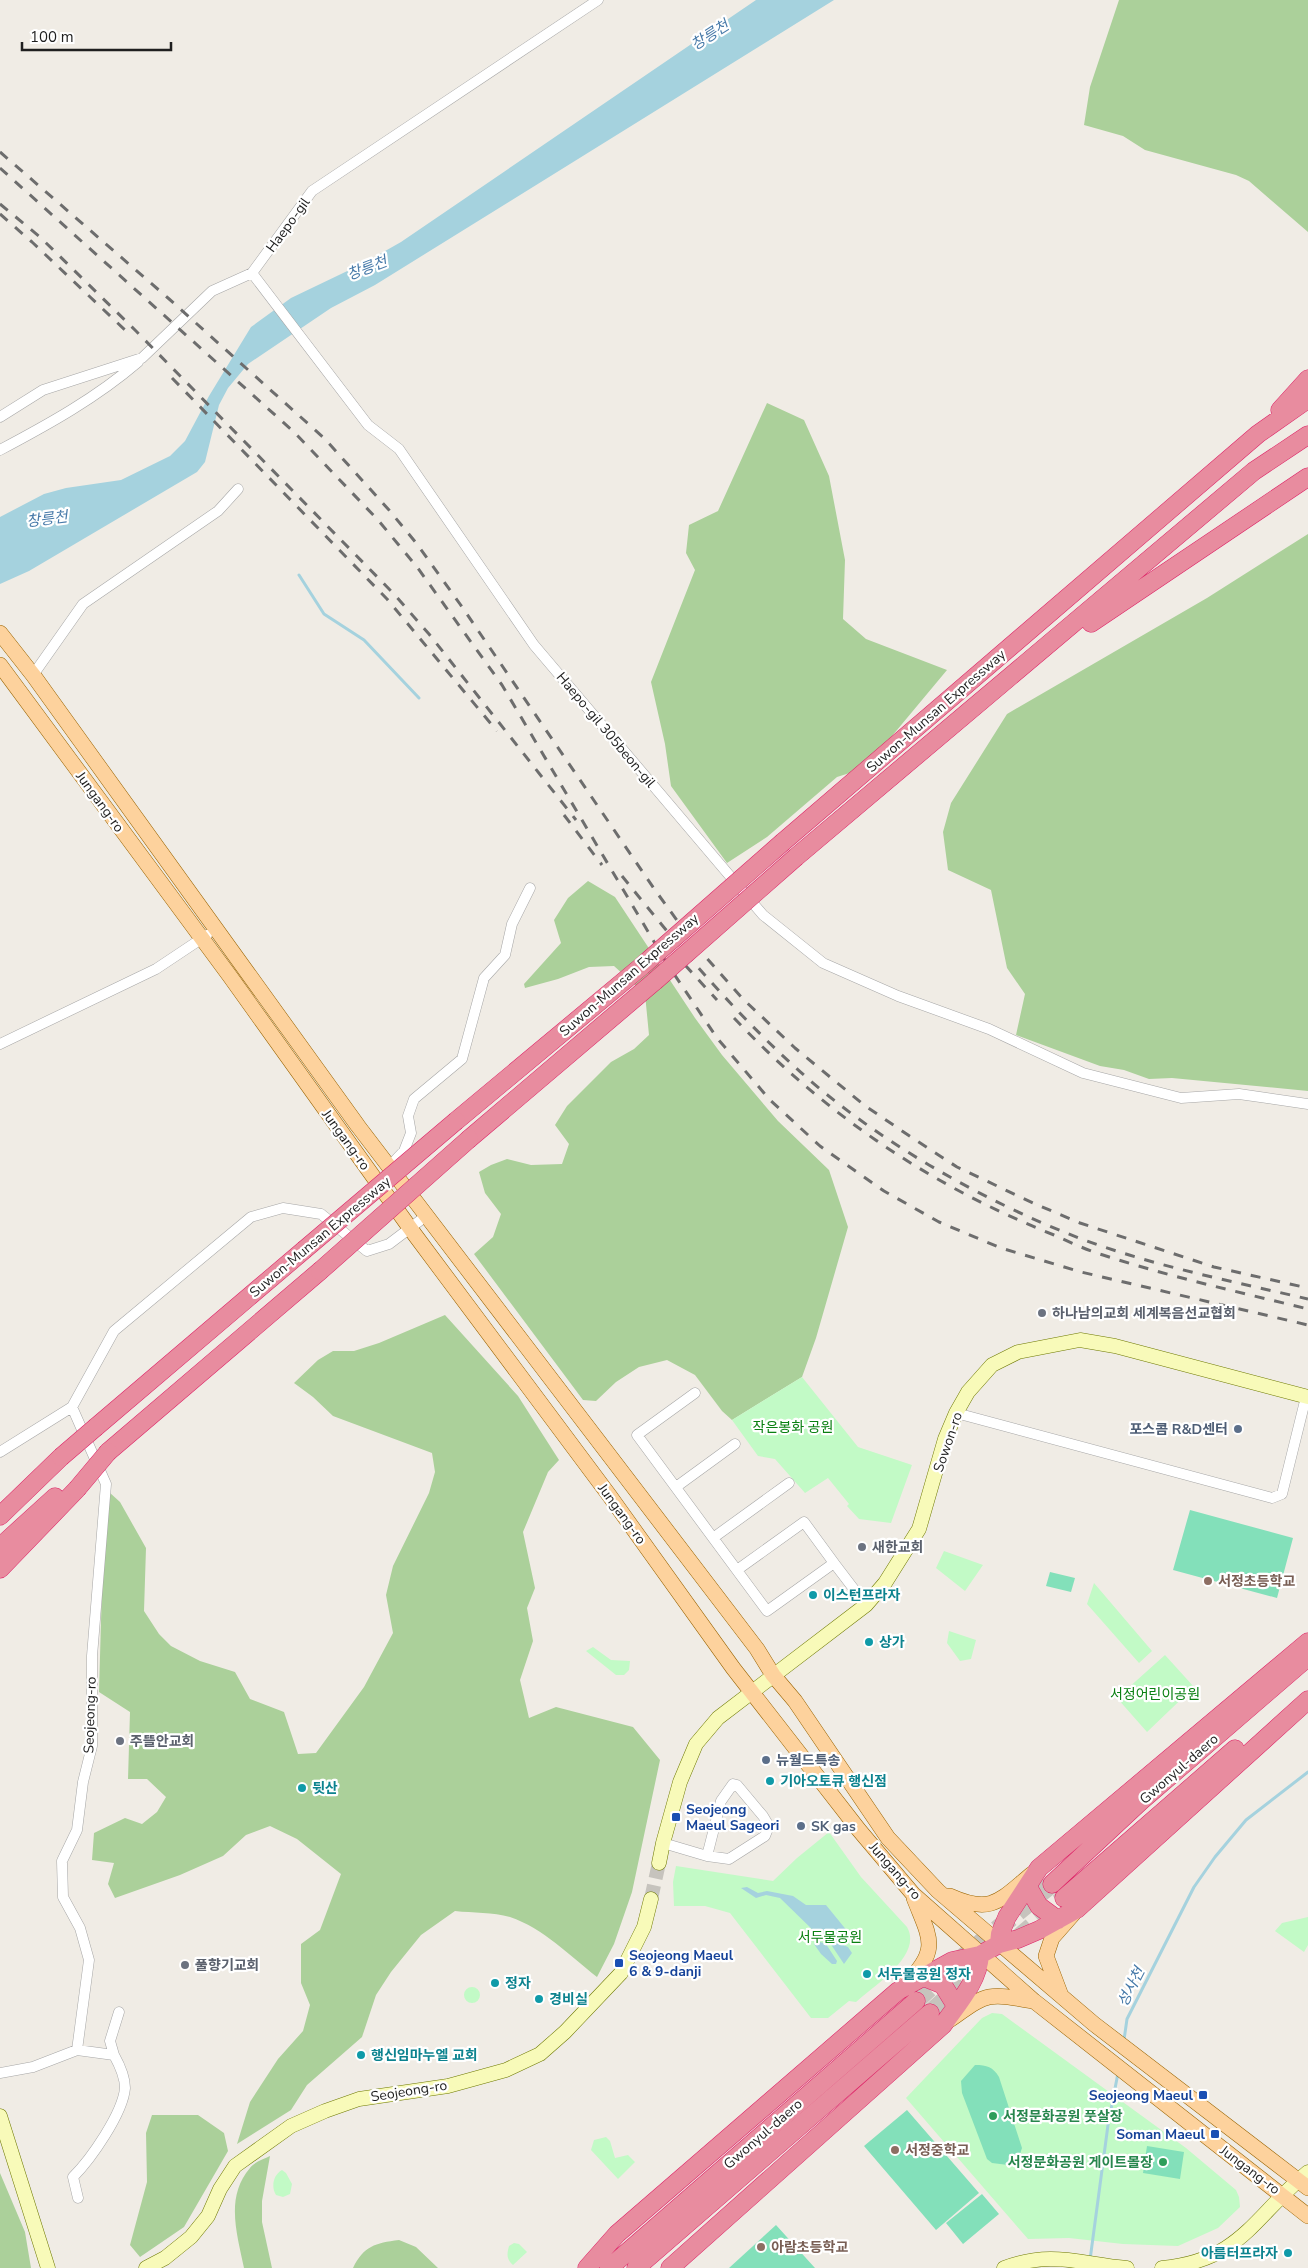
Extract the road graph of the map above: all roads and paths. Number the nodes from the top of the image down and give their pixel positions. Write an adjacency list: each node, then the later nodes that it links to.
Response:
1 (598, 0): 2 (street, Haepo-gil)
2 (252, 273): 3 (street, Haepo-gil); 20 (street, Haepo-gil 305beon-gil)
3 (142, 358): 6 (street, Haepo-gil); 9 (street)
4 (1308, 379): 7 (highway, Suwon-Munsan Expressway)
5 (1308, 399): 7 (highway, Suwon-Munsan Expressway)
6 (0, 417)
7 (1258, 434): 30 (highway, Suwon-Munsan Expressway, bridge)
8 (1308, 435): 14 (highway, Suwon-Munsan Expressway)
9 (0, 450)
10 (1308, 478): 14 (highway, Suwon-Munsan Expressway)
11 (238, 489): 15 (street)
12 (0, 633): 15 (main road, Jungang-ro)
13 (0, 665): 18 (main road, Jungang-ro)
14 (1016, 674): 32 (highway, Suwon-Munsan Expressway, bridge)
15 (33, 675): 17 (main road, Jungang-ro)
16 (530, 888): 21 (street, Jungang-ro)
17 (216, 929): 18 (street); 21 (main road, Jungang-ro)
18 (201, 938): 19 (street); 23 (main road, Jungang-ro)
19 (0, 1044)
20 (1308, 1104)
21 (389, 1167): 22 (main road, Jungang-ro)
22 (426, 1216): 23 (street); 44 (main road, Jungang-ro)
23 (410, 1228): 26 (street); 46 (main road, Jungang-ro)
24 (695, 1393): 33 (street)
25 (1307, 1397): 27 (main road, Sowon-ro); 27 (street)
26 (72, 1408): 29 (street); 69 (street, Seojeong-ro)
27 (956, 1413): 41 (main road, Sowon-ro)
28 (735, 1444): 33 (street)
29 (0, 1452)
30 (44, 1473): 34 (highway); 35 (highway, Suwon-Munsan Expressway)
31 (789, 1483): 36 (street)
32 (74, 1484): 37 (highway, Suwon-Munsan Expressway); 39 (highway)
33 (676, 1487): 36 (street)
34 (0, 1501)
35 (0, 1516)
36 (713, 1538): 40 (street)
37 (0, 1547)
38 (834, 1563): 40 (street); 40 (street); 41 (street)
39 (0, 1569)
40 (736, 1570)
41 (866, 1605): 44 (main road, Sowon-ro)
42 (1308, 1642): 51 (highway)
43 (1308, 1657): 52 (highway, Gwonyul-daero)
44 (773, 1675): 46 (main road, Sowon-ro); 54 (main road, Jungang-ro)
45 (1308, 1686): 57 (highway, Gwonyul-daero)
46 (752, 1693): 48 (main road); 55 (main road, Jungang-ro)
47 (1308, 1700): 57 (highway)
48 (662, 1843): 49 (street); 50 (main road)
49 (707, 1856): 49 (street)
50 (659, 1863)
51 (1039, 1868): 53 (highway); 54 (main road)
52 (1052, 1884)
53 (1028, 1887): 58 (highway); 59 (highway)
54 (938, 1890): 59 (main road, Jungang-ro)
55 (913, 1894): 60 (main road, Jungang-ro); 62 (main road)
56 (651, 1899): 79 (main road, Seojeong-ro)
57 (1070, 1904): 58 (highway); 63 (main road)
58 (1058, 1920): 59 (highway)
59 (999, 1944): 60 (highway); 63 (main road, Jungang-ro)
60 (980, 1955): 61 (highway); 65 (main road, Jungang-ro); 66 (highway)
61 (921, 1976): 62 (highway); 66 (highway)
62 (898, 1990): 80 (highway)
63 (1062, 1997): 73 (main road, Jungang-ro)
64 (916, 2001): 81 (highway, Gwonyul-daero)
65 (1034, 2001): 68 (main road); 74 (main road, Jungang-ro)
66 (956, 2006): 68 (highway)
67 (119, 2012): 70 (street)
68 (937, 2019): 82 (highway, Gwonyul-daero); 83 (highway)
69 (77, 2050): 70 (street); 71 (street)
70 (114, 2055): 75 (street)
71 (0, 2073)
72 (0, 2116): 78 (main road)
73 (1305, 2180): 74 (main road)
74 (1282, 2194): 76 (main road, Jungang-ro); 77 (main road)
75 (78, 2198)
76 (1308, 2216)
77 (1183, 2267): 87 (main road)
78 (48, 2268)
79 (146, 2268)
80 (587, 2268)
81 (609, 2268)
82 (636, 2268)
83 (670, 2268)
84 (1004, 2268): 85 (main road)
85 (1117, 2268): 86 (main road)
86 (1127, 2268)
87 (1162, 2268)

